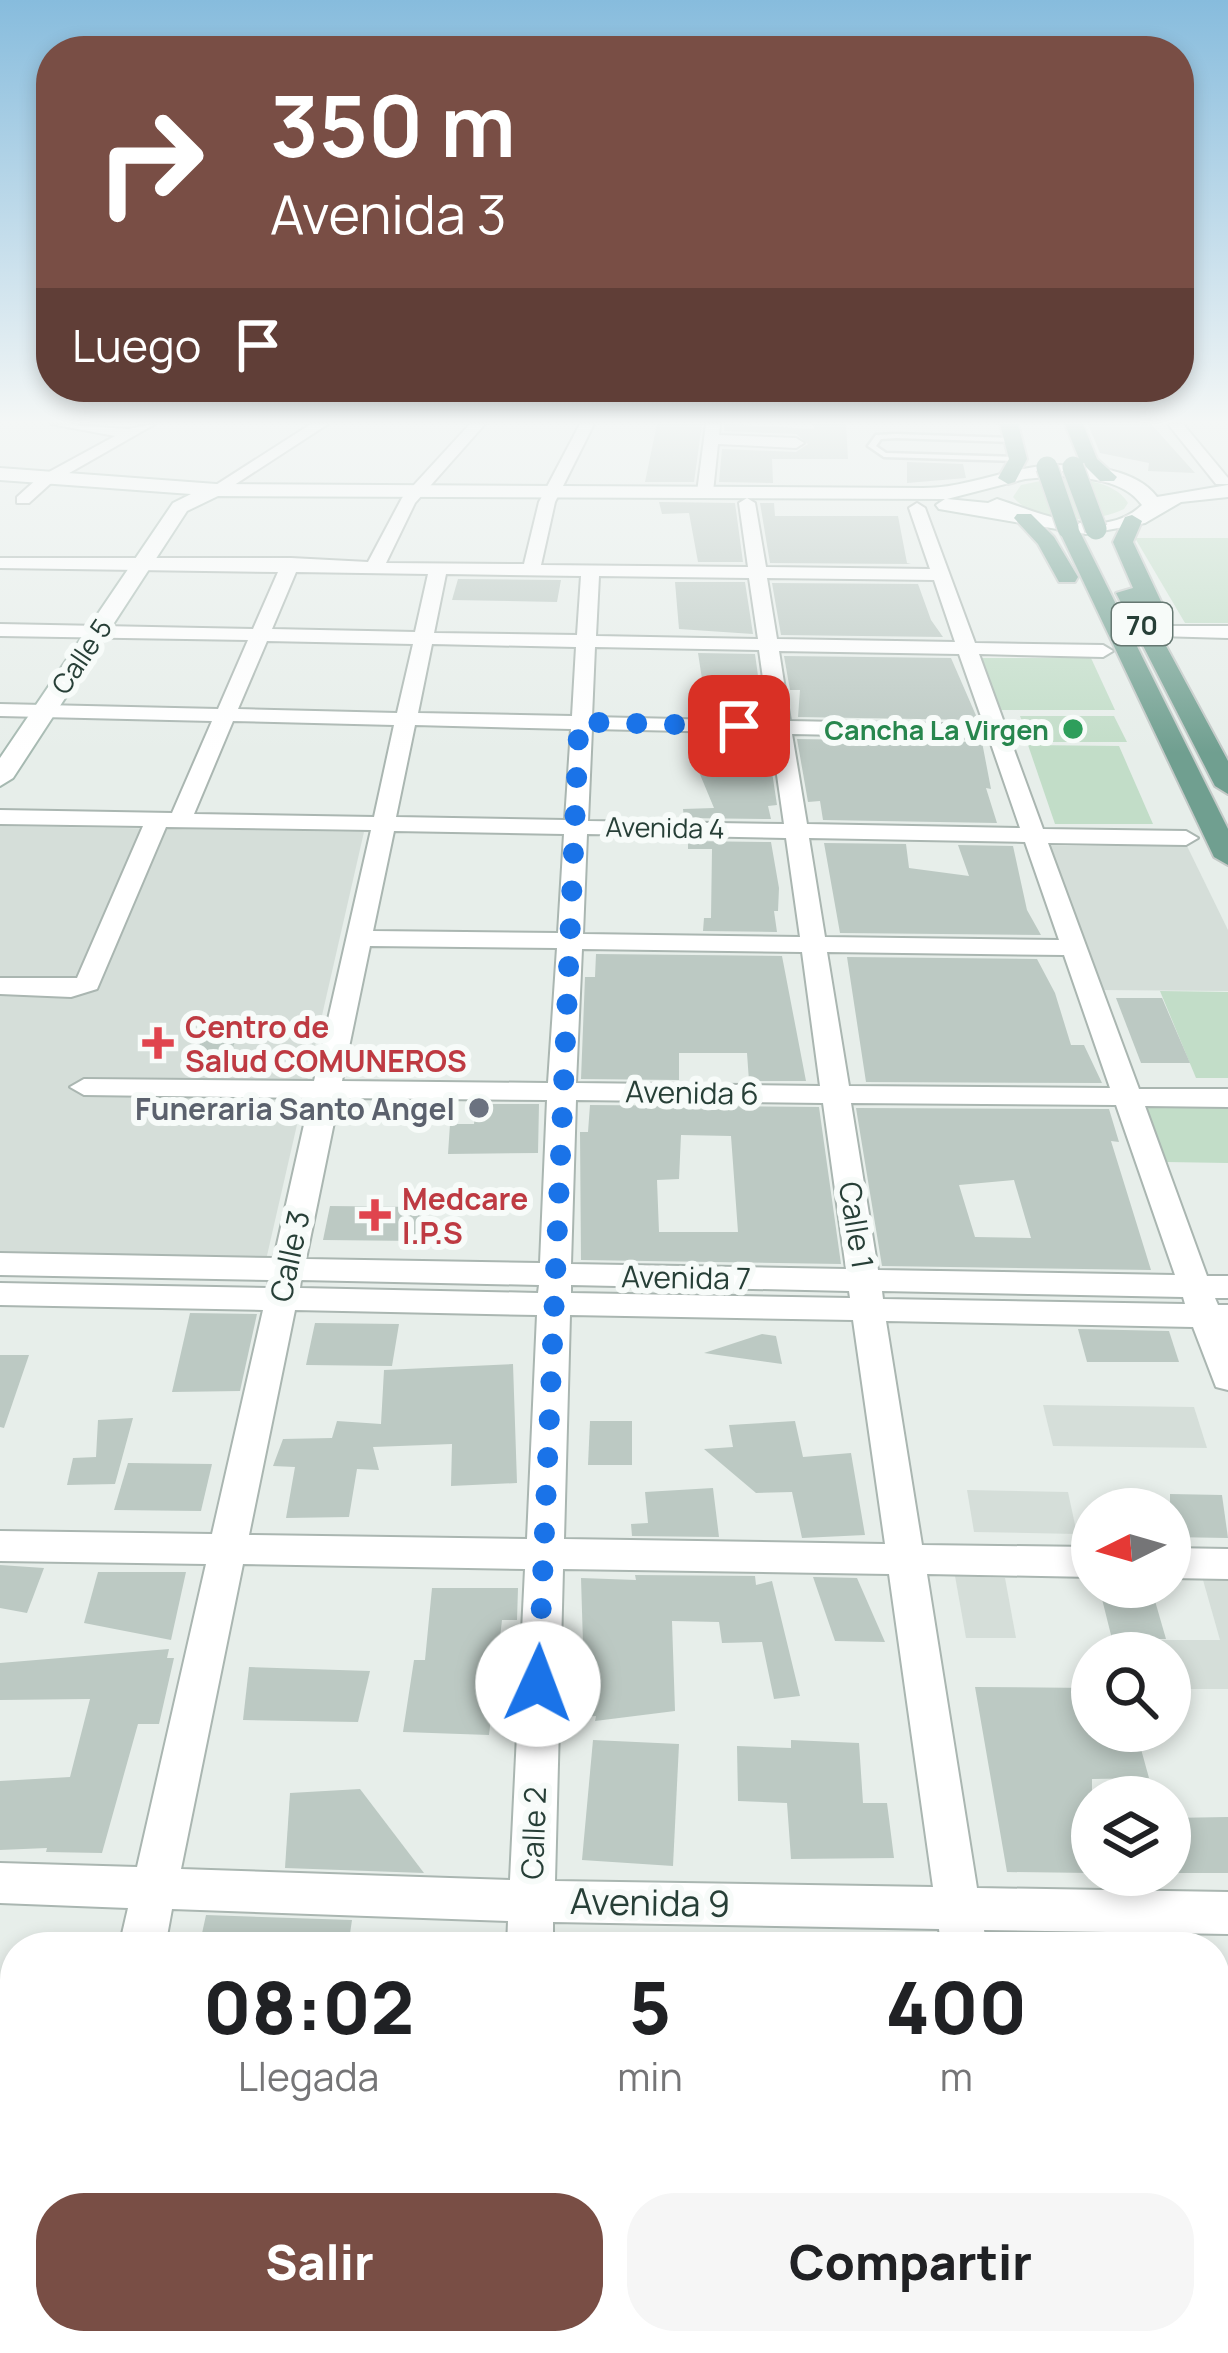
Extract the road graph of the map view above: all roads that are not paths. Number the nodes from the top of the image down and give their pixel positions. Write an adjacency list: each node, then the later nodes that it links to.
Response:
1 (162, 534): 12 (main road, Calle 5)
2 (393, 534): 13 (street)
3 (540, 534): 15 (street)
4 (752, 534): 17 (street, Calle 1)
5 (926, 534): 18 (street)
6 (1035, 534): 28 (main road)
7 (1071, 534): 39 (main road, 70, bridge)
8 (1098, 534): 38 (main road, 70, bridge)
9 (1127, 534): 21 (main road)
10 (0, 563): 12 (street)
11 (291, 563): 12 (street); 13 (street); 23 (street)
12 (142, 564): 20 (main road, Calle 5)
13 (376, 565): 14 (street)
14 (439, 566): 15 (street); 24 (street, Calle 3)
15 (532, 567): 16 (street)
16 (590, 568): 17 (street); 25 (street, Calle 2)
17 (759, 571): 18 (street); 26 (street, Calle 1)
18 (941, 575): 27 (street)
19 (0, 631): 20 (street)
20 (97, 632): 23 (street); 30 (main road, Calle 5)
21 (1165, 632): 22 (street); 36 (main road)
22 (1228, 632)
23 (260, 635): 24 (street); 31 (street)
24 (423, 638): 25 (street); 32 (street, Calle 3)
25 (585, 641): 26 (street); 33 (street, Calle 2)
26 (768, 644): 27 (street); 34 (street, Calle 1)
27 (968, 648): 28 (street); 35 (street)
28 (1103, 650): 39 (main road)
29 (0, 710): 30 (street)
30 (44, 711): 31 (street); 37 (main road, Calle 5)
31 (228, 714): 32 (street); 41 (street)
32 (406, 718): 33 (street); 42 (street, Calle 3)
33 (579, 722): 34 (street); 43 (street, Calle 2)
34 (778, 727): 35 (street); 44 (street, Calle 1)
35 (997, 731): 45 (street)
36 (1228, 754)
37 (0, 778)
38 (1228, 787)
39 (1199, 800): 47 (main road, 70)
40 (0, 817): 41 (street, Avenida 4)
41 (169, 820): 42 (street, Avenida 4); 52 (street)
42 (383, 823): 43 (street, Avenida 4); 48 (street, Calle 3)
43 (575, 826): 44 (street, Avenida 4); 49 (street, Calle 2)
44 (796, 830): 45 (street, Avenida 4); 50 (street, Calle 1)
45 (1034, 833): 46 (street, Avenida 4); 51 (street)
46 (1186, 838)
47 (1228, 857)
48 (358, 938): 49 (street); 54 (street, Calle 3)
49 (570, 941): 50 (street); 55 (street, Calle 2)
50 (813, 944): 51 (street); 56 (street, Calle 1)
51 (1075, 948): 57 (street)
52 (0, 986)
53 (84, 1087): 54 (street, Avenida 6)
54 (326, 1088): 55 (street, Avenida 6); 60 (street, Calle 3)
55 (562, 1091): 56 (street, Avenida 6); 61 (street, Calle 2)
56 (835, 1094): 57 (street, Avenida 6); 63 (street, Calle 1)
57 (1128, 1097): 58 (street, Avenida 6); 64 (street)
58 (1228, 1098)
59 (0, 1264): 60 (street, Avenida 7)
60 (283, 1284): 61 (street, Avenida 7); 62 (street, Avenida 7); 67 (street, Calle 3)
61 (554, 1289): 63 (street, Avenida 7); 68 (street, Calle 2)
62 (0, 1294)
63 (867, 1295): 64 (street, Avenida 7); 69 (street, Calle 1)
64 (1214, 1301): 65 (street)
65 (1228, 1378)
66 (0, 1546): 67 (street)
67 (226, 1549): 68 (street); 74 (street, Calle 3)
68 (544, 1554): 69 (street); 75 (street, Calle 2)
69 (904, 1559): 70 (street); 77 (street, Calle 1)
70 (1071, 1562)
71 (1191, 1563): 72 (street)
72 (1228, 1564)
73 (0, 1883): 74 (street, Avenida 9)
74 (152, 1887): 75 (street, Avenida 9); 78 (street, Calle 3)
75 (530, 1901): 77 (street, Avenida 9); 79 (street, Calle 2)
76 (1228, 1913): 77 (street, Avenida 9)
77 (960, 1927)
78 (144, 1932)
79 (530, 1932)

